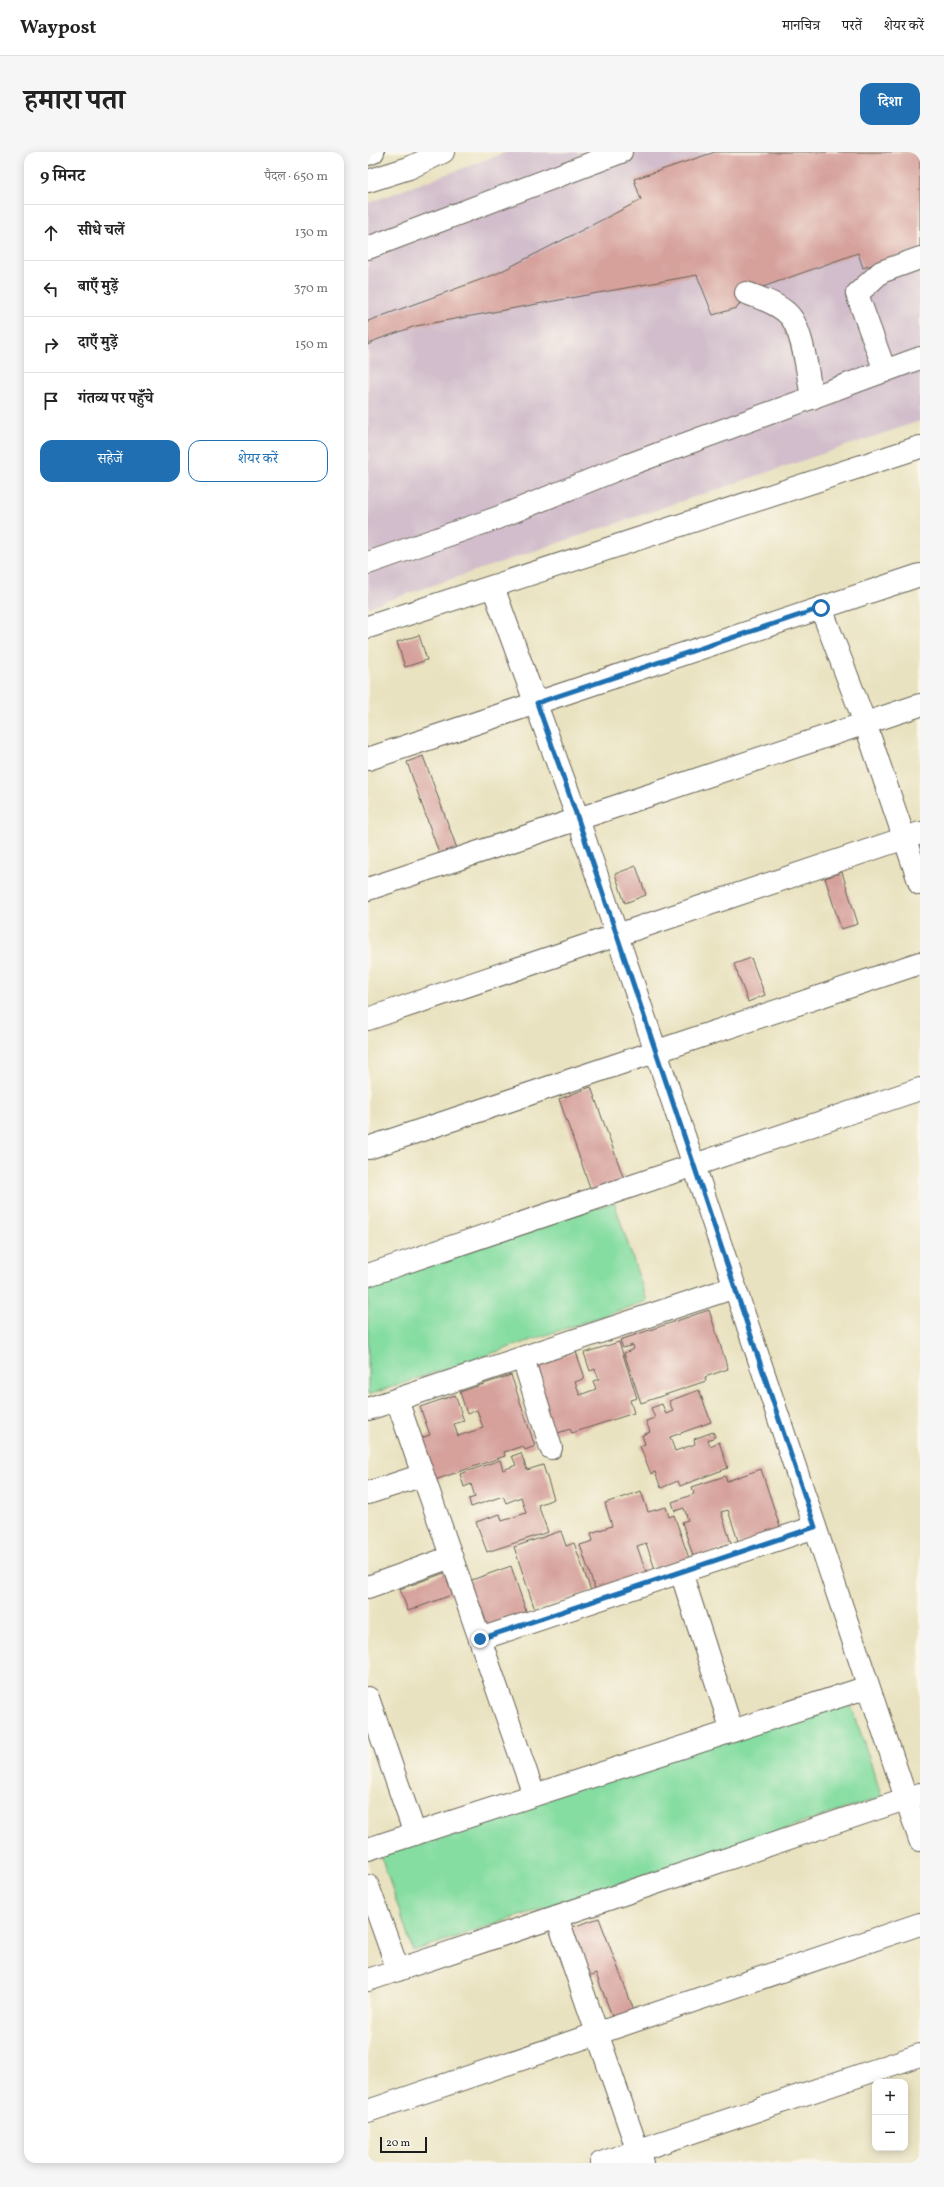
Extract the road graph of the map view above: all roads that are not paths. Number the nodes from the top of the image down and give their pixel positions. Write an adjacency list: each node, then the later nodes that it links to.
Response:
1 (373, 152): 4 (main road)
2 (443, 152): 5 (main road)
3 (621, 152): 6 (main road)
4 (368, 154)
5 (368, 181)
6 (368, 248)
7 (920, 258): 10 (main road)
8 (746, 293): 11 (main road)
9 (920, 358): 10 (main road)
10 (885, 371): 11 (main road)
11 (812, 398): 13 (main road)
12 (920, 447): 15 (main road)
13 (368, 563)
14 (920, 575): 16 (main road)
15 (493, 587): 17 (main road); 18 (main road)
16 (821, 608): 18 (main road); 20 (main road)
17 (368, 627)
18 (537, 703): 21 (main road); 22 (main road)
19 (920, 705): 20 (main road)
20 (865, 723): 22 (main road); 23 (main road)
21 (368, 759)
22 (578, 819): 25 (main road); 26 (main road)
23 (912, 836): 24 (main road); 26 (main road)
24 (920, 884)
25 (368, 889)
26 (617, 935): 28 (main road); 29 (main road)
27 (920, 963): 29 (main road)
28 (368, 1019)
29 (656, 1051): 31 (main road); 32 (main road)
30 (920, 1089): 32 (main road)
31 (368, 1148)
32 (694, 1165): 33 (main road); 34 (main road)
33 (368, 1275)
34 (735, 1288): 35 (main road); 41 (main road)
35 (523, 1358): 36 (main road); 38 (main road)
36 (397, 1400): 37 (main road); 39 (main road)
37 (368, 1409)
38 (551, 1448)
39 (423, 1475): 40 (main road); 42 (main road)
40 (368, 1493)
41 (815, 1527): 43 (main road); 46 (main road)
42 (452, 1557): 44 (main road); 45 (main road)
43 (681, 1572): 45 (main road); 48 (main road)
44 (368, 1587)
45 (480, 1639): 49 (main road)
46 (868, 1687): 48 (main road); 50 (main road)
47 (368, 1698): 51 (main road)
48 (732, 1731): 49 (main road)
49 (534, 1795): 51 (main road)
50 (913, 1797): 52 (main road); 55 (main road)
51 (415, 1834): 53 (main road)
52 (920, 1840)
53 (368, 1849)
54 (368, 1886): 57 (main road)
55 (556, 1917): 57 (main road); 59 (main road)
56 (920, 1924): 59 (main road)
57 (398, 1970): 58 (main road)
58 (368, 1980)
59 (597, 2033): 61 (main road); 62 (main road)
60 (920, 2055): 62 (main road)
61 (368, 2111)
62 (640, 2157): 63 (main road)
63 (601, 2163)

